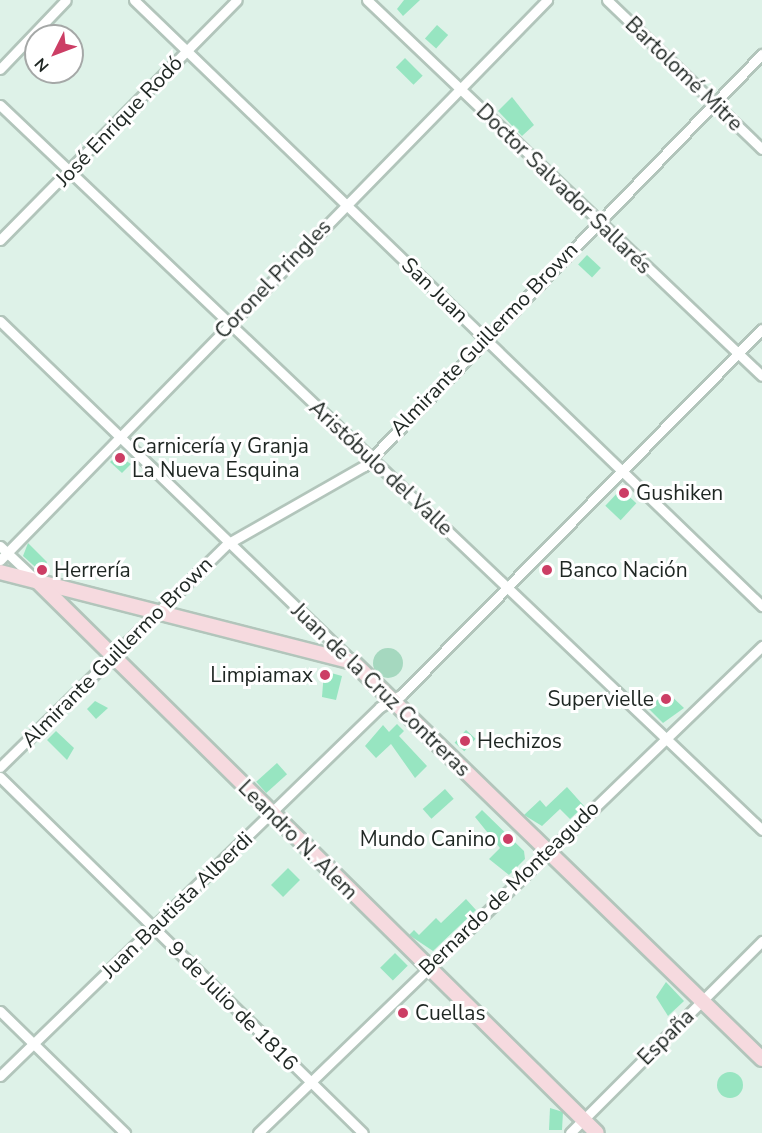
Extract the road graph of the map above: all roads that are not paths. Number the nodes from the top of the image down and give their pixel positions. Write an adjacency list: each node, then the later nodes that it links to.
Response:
1 (66, 0): 9 (street)
2 (134, 0): 7 (street, San Juan)
3 (237, 0): 7 (street, José Enrique Rodó)
4 (367, 0): 10 (street, Doctor Salvador Sallarés)
5 (548, 0): 10 (street, Coronel Pringles)
6 (607, 0): 11 (street, Bartolomé Mitre)
7 (188, 51): 14 (street, José Enrique Rodó); 15 (street, San Juan)
8 (762, 54): 11 (street, Almirante Guillermo Brown)
9 (0, 69)
10 (461, 91): 15 (street, Coronel Pringles); 16 (street, Doctor Salvador Sallarés)
11 (713, 103): 13 (street, Bartolomé Mitre); 16 (street, Almirante Guillermo Brown)
12 (0, 105): 14 (street, Aristóbulo del Valle)
13 (762, 149)
14 (70, 173): 17 (street, José Enrique Rodó); 19 (street, Aristóbulo del Valle)
15 (347, 204): 19 (street, Coronel Pringles); 21 (street, San Juan)
16 (597, 222): 21 (street, Almirante Guillermo Brown); 22 (street, Doctor Salvador Sallarés)
17 (0, 240)
18 (0, 321): 24 (street, Juan de la Cruz Contreras)
19 (228, 325): 24 (street, Coronel Pringles); 25 (street, Aristóbulo del Valle)
20 (762, 329): 22 (street, Juan Bautista Alberdi)
21 (483, 336): 25 (street, Almirante Guillermo Brown); 26 (street, San Juan)
22 (738, 353): 23 (street, Doctor Salvador Sallarés); 26 (street, Juan Bautista Alberdi)
23 (762, 376)
24 (118, 437): 27 (street, Juan de la Cruz Contreras); 29 (street, Coronel Pringles)
25 (371, 459): 27 (street, Almirante Guillermo Brown); 33 (street, Aristóbulo del Valle)
26 (622, 472): 33 (street, Juan Bautista Alberdi); 34 (street, San Juan)
27 (227, 544): 35 (street, Almirante Guillermo Brown); 38 (street, Juan de la Cruz Contreras)
28 (0, 546): 29 (street, Leandro N. Alem)
29 (8, 553): 30 (street, Coronel Pringles); 32 (street, Leandro N. Alem)
30 (0, 561)
31 (0, 572): 32 (main road)
32 (37, 581): 35 (main road); 37 (main road, Leandro N. Alem)
33 (508, 587): 39 (street, Juan Bautista Alberdi); 40 (street, Aristóbulo del Valle)
34 (762, 606)
35 (157, 614): 37 (street, Almirante Guillermo Brown); 38 (main road)
36 (762, 646): 40 (street, Bernardo de Monteagudo)
37 (114, 657): 41 (street, Almirante Guillermo Brown); 43 (main road, Leandro N. Alem)
38 (353, 662): 39 (main road, Juan de la Cruz Contreras)
39 (392, 700): 43 (street, Juan Bautista Alberdi); 45 (main road, Juan de la Cruz Contreras)
40 (664, 738): 44 (street, Aristóbulo del Valle); 45 (street, Bernardo de Monteagudo)
41 (0, 767)
42 (0, 777): 46 (street, 9 de Julio de 1816)
43 (271, 813): 46 (street, Juan Bautista Alberdi); 48 (main road, Leandro N. Alem)
44 (762, 830)
45 (547, 851): 48 (street, Bernardo de Monteagudo); 49 (main road, Juan de la Cruz Contreras)
46 (153, 928): 51 (street, Juan Bautista Alberdi); 54 (street, 9 de Julio de 1816)
47 (762, 941): 49 (street, España)
48 (428, 968): 54 (street, Bernardo de Monteagudo); 55 (main road, Leandro N. Alem)
49 (702, 1001): 52 (main road, Juan de la Cruz Contreras); 55 (street, España)
50 (0, 1011): 51 (street)
51 (34, 1044): 53 (street, Juan Bautista Alberdi); 56 (street)
52 (762, 1059)
53 (0, 1076)
54 (310, 1082): 57 (street, Bernardo de Monteagudo); 58 (street, 9 de Julio de 1816)
55 (584, 1120): 59 (street, España); 60 (main road, Leandro N. Alem)
56 (125, 1133)
57 (258, 1133)
58 (363, 1133)
59 (570, 1133)
60 (597, 1133)

